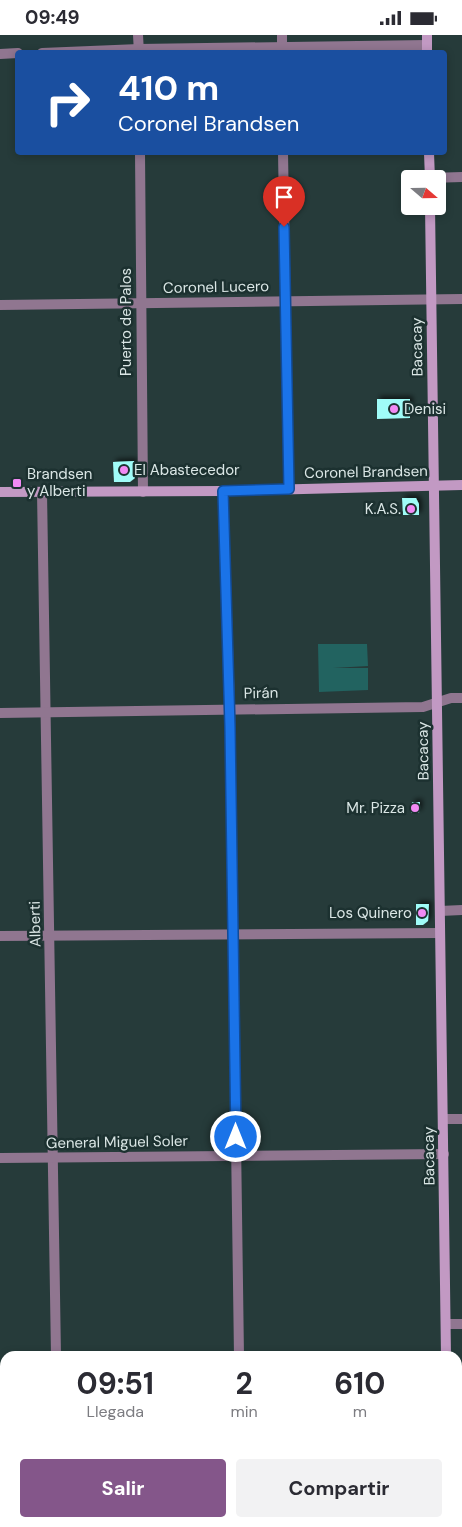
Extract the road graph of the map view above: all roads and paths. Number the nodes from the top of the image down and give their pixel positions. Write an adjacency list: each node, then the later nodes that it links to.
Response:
1 (138, 35): 4 (street)
2 (282, 35): 5 (street)
3 (427, 44): 5 (street)
4 (139, 50)
5 (282, 50)
6 (15, 53): 7 (street)
7 (0, 54)
8 (140, 155): 18 (street, Puerto de Palos)
9 (283, 155): 17 (street)
10 (429, 155): 11 (street)
11 (430, 170)
12 (462, 177): 13 (street)
13 (446, 178)
14 (430, 215): 16 (street, Bacacay)
15 (462, 299): 16 (street, Coronel Lucero)
16 (432, 300): 17 (street, Coronel Lucero); 20 (street, Bacacay)
17 (284, 301): 18 (street, Coronel Lucero); 22 (street)
18 (141, 303): 19 (street, Coronel Lucero); 23 (street, Puerto de Palos)
19 (0, 305)
20 (434, 485): 21 (street, Coronel Brandsen); 22 (street, Coronel Brandsen); 28 (street, Bacacay)
21 (462, 485)
22 (289, 489): 24 (street, Coronel Brandsen)
23 (143, 491): 24 (street, Coronel Brandsen); 26 (street, Coronel Brandsen)
24 (223, 491): 29 (street)
25 (0, 492): 26 (street, Coronel Brandsen)
26 (42, 492): 30 (street, Alberti)
27 (462, 698): 28 (street, Pirán)
28 (437, 702): 29 (street, Pirán); 33 (street, Bacacay)
29 (230, 709): 30 (street, Pirán); 35 (street)
30 (46, 711): 31 (street, Pirán); 37 (street, Alberti)
31 (0, 713)
32 (462, 910): 33 (street)
33 (440, 911): 34 (street, Bacacay)
34 (440, 933): 35 (street); 38 (street, Bacacay)
35 (234, 935): 37 (street); 41 (street)
36 (0, 936): 37 (street)
37 (50, 936): 42 (street, Alberti)
38 (443, 1119): 39 (street); 40 (street, Bacacay)
39 (462, 1119)
40 (444, 1154): 41 (street, General Miguel Soler); 44 (street, Bacacay)
41 (236, 1155): 42 (street, General Miguel Soler); 47 (street)
42 (52, 1157): 43 (street, General Miguel Soler); 46 (street, Alberti)
43 (0, 1158)
44 (446, 1324): 45 (street); 48 (street, Bacacay)
45 (462, 1324)
46 (56, 1351)
47 (239, 1351)
48 (446, 1351)

